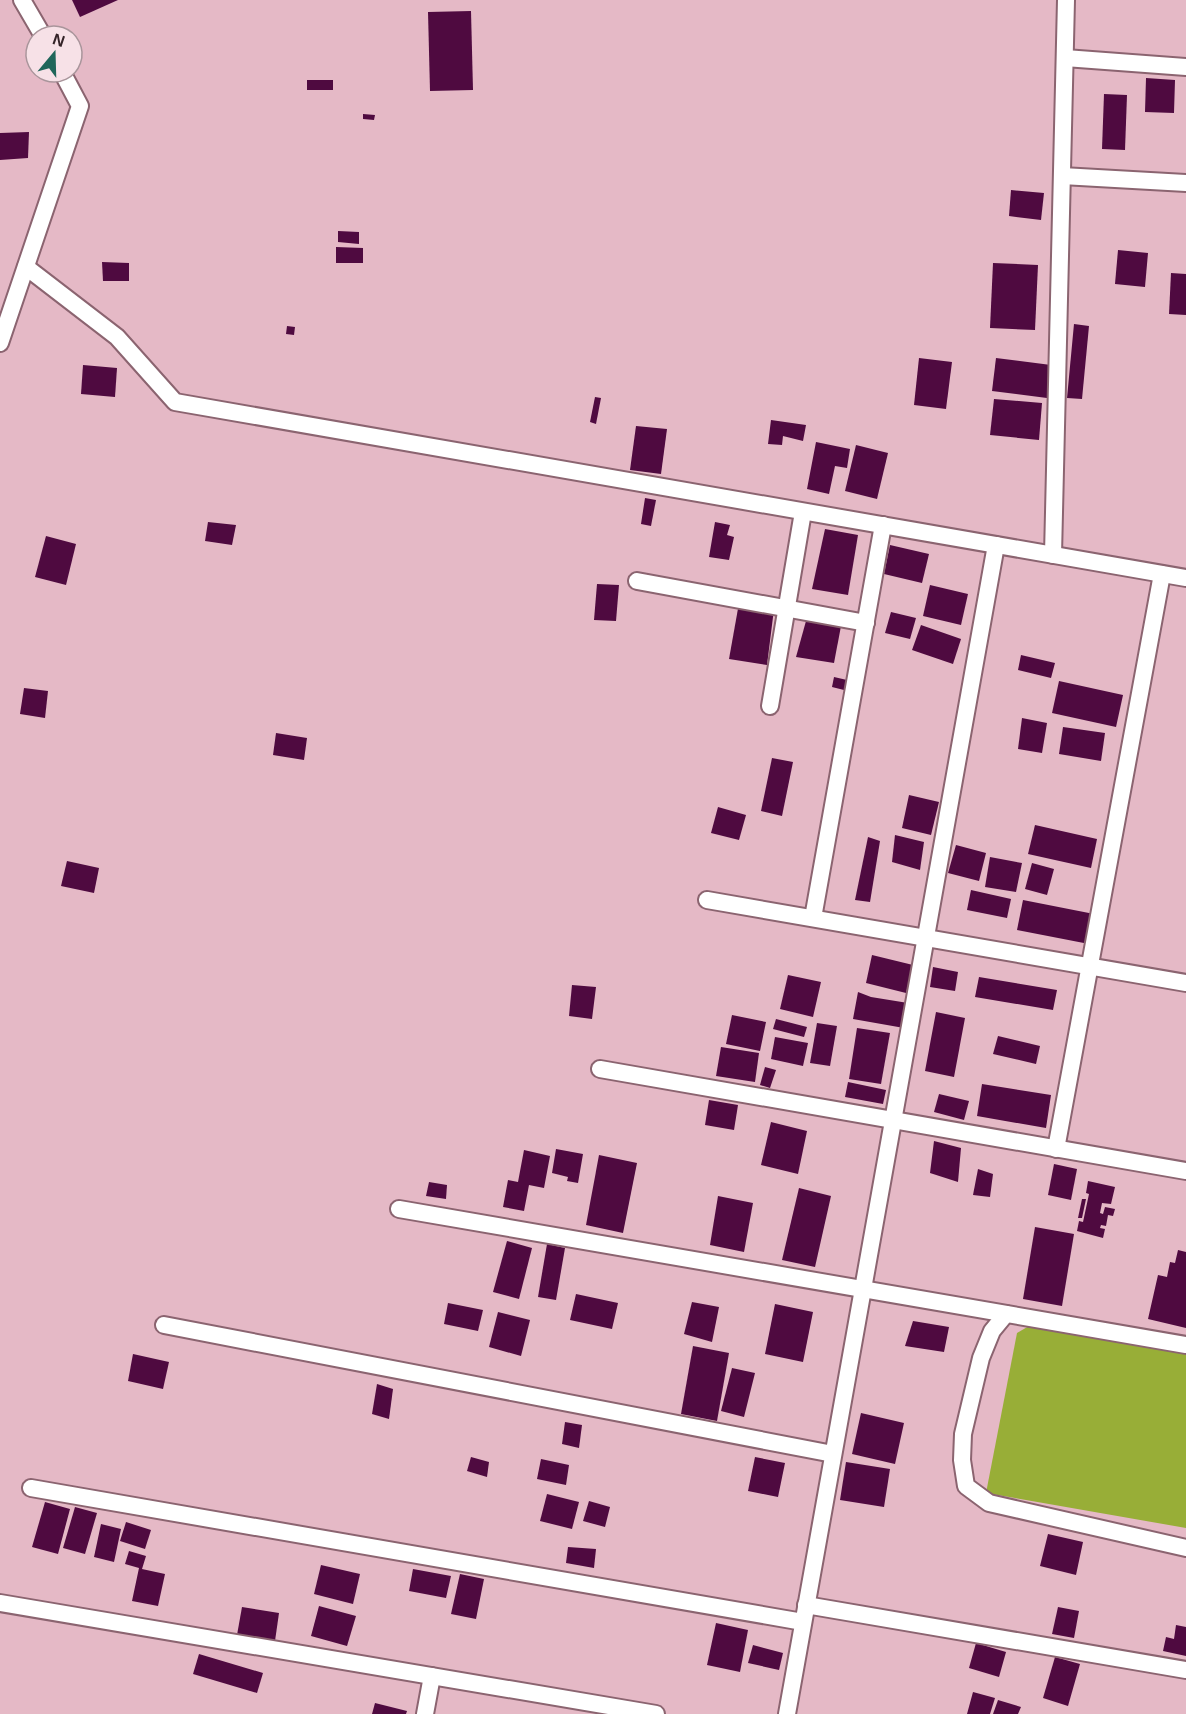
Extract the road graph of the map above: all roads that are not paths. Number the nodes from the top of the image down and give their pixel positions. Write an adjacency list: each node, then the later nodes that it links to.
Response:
1 (22, 0): 3 (street)
2 (1066, 0): 4 (street)
3 (36, 24)
4 (1065, 58): 5 (street); 7 (street)
5 (1186, 67)
6 (69, 84): 9 (street)
7 (1062, 176): 8 (street); 14 (street)
8 (1186, 183)
9 (26, 267): 10 (street); 11 (street)
10 (0, 343)
11 (803, 512): 12 (street); 18 (street)
12 (883, 525): 13 (street); 19 (street)
13 (996, 545): 14 (street); 23 (street)
14 (1053, 555): 15 (street)
15 (1162, 574): 16 (street); 24 (street)
16 (1186, 578)
17 (637, 581): 18 (street)
18 (787, 609): 19 (street); 20 (street)
19 (866, 623): 22 (street)
20 (770, 706)
21 (707, 900): 22 (street)
22 (813, 918): 23 (street)
23 (926, 938): 24 (street); 27 (street)
24 (1090, 966): 25 (street); 28 (street)
25 (1186, 983)
26 (600, 1069): 27 (street)
27 (893, 1120): 28 (street); 31 (street)
28 (1056, 1149): 29 (street)
29 (1186, 1172)
30 (399, 1209): 31 (street)
31 (863, 1289): 32 (street); 35 (street)
32 (1006, 1314): 34 (street); 37 (street)
33 (164, 1325): 35 (street)
34 (1186, 1345)
35 (833, 1454): 39 (street)
36 (31, 1488): 39 (street)
37 (1186, 1548)
38 (0, 1602): 41 (street)
39 (805, 1613): 40 (street); 44 (street)
40 (1186, 1670)
41 (432, 1676): 42 (street); 43 (street)
42 (425, 1714)
43 (656, 1714)
44 (787, 1714)

